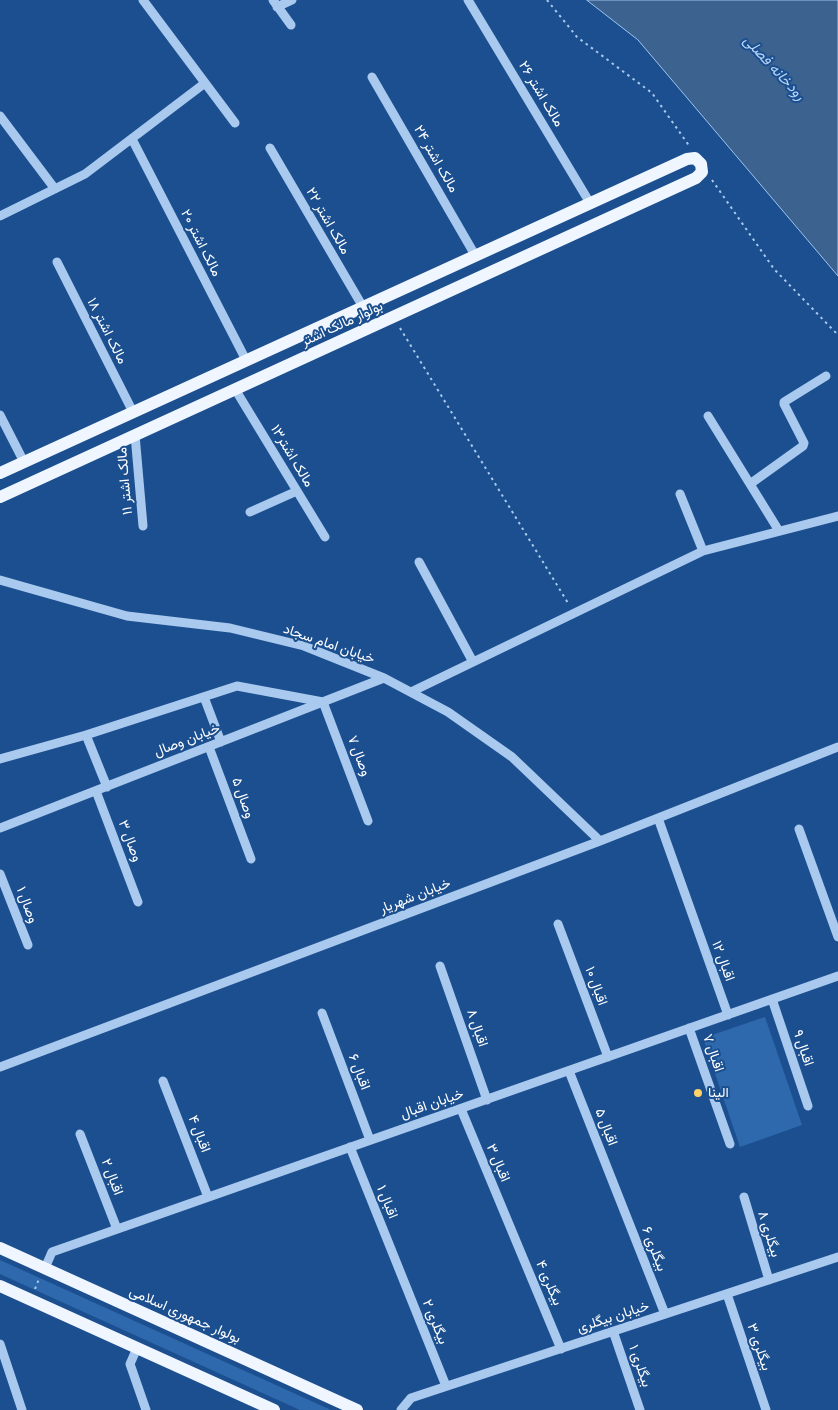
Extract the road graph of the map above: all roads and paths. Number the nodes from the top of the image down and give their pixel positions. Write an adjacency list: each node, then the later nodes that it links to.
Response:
1 (143, 0): 7 (street)
2 (292, 0): 4 (street)
3 (468, 0): 13 (street, مالک اشتر ۲۶)
4 (275, 3): 5 (street)
5 (291, 25)
6 (372, 77): 15 (street, مالک اشتر ۲۴)
7 (205, 83): 9 (street); 10 (street)
8 (0, 116): 12 (street)
9 (235, 124)
10 (132, 139): 12 (street); 21 (street, مالک اشتر ۲۰)
11 (270, 148): 17 (street, مالک اشتر ۲۲)
12 (55, 189): 14 (street)
13 (590, 203): 15 (main road, بولوار مالک اشتر); 18 (main road, بولوار مالک اشتر)
14 (0, 216)
15 (475, 255): 17 (main road, بولوار مالک اشتر)
16 (57, 262): 24 (street, مالک اشتر ۱۸)
17 (363, 307): 19 (main road, بولوار مالک اشتر)
18 (394, 317): 20 (main road, بولوار مالک اشتر); 42 (path)
19 (304, 334): 20 (main road); 21 (main road, بولوار مالک اشتر)
20 (314, 353): 23 (main road, بولوار مالک اشتر)
21 (246, 360): 24 (main road, بولوار مالک اشتر)
22 (826, 376): 30 (street)
23 (235, 389): 27 (main road, بولوار مالک اشتر); 31 (street, مالک اشتر۱۳)
24 (133, 412): 28 (main road, بولوار مالک اشتر)
25 (0, 415): 28 (street)
26 (708, 416): 30 (street)
27 (135, 435): 33 (main road, بولوار مالک اشتر); 36 (street, مالک اشتر ۱۱)
28 (24, 462): 29 (main road, بولوار مالک اشتر)
29 (0, 473)
30 (750, 484): 37 (street)
31 (297, 491): 34 (street); 38 (street, مالک اشتر۱۳)
32 (680, 494): 39 (street)
33 (0, 496)
34 (250, 512)
35 (838, 516): 37 (street)
36 (143, 526)
37 (779, 531): 39 (street)
38 (325, 537)
39 (703, 551): 42 (street)
40 (419, 562): 43 (street)
41 (0, 580): 44 (street, خیابان امام سجاد)
42 (574, 613): 43 (street)
43 (473, 662): 45 (street)
44 (384, 678): 45 (street, خیابان امام سجاد); 47 (street, خیابان وصال)
45 (411, 692): 59 (street, خیابان امام سجاد)
46 (204, 698): 47 (street); 48 (street); 49 (street)
47 (323, 702): 49 (street, خیابان وصال); 56 (street, وصال ۷)
48 (86, 735): 52 (street); 53 (street)
49 (221, 742): 50 (street, خیابان وصال)
50 (209, 747): 53 (street, خیابان وصال); 60 (street, وصال ۵)
51 (838, 747): 55 (street, خیابان شهریار)
52 (0, 759)
53 (107, 787): 54 (street, خیابان وصال)
54 (96, 791): 57 (street, خیابان وصال); 62 (street, وصال ۳)
55 (658, 818): 59 (street, خیابان شهریار); 70 (street, اقبال ۱۲)
56 (368, 821)
57 (0, 828)
58 (799, 829): 64 (street)
59 (600, 841): 73 (street, خیابان شهریار)
60 (251, 859)
61 (0, 874): 65 (street, وصال ۱)
62 (138, 902)
63 (558, 924): 72 (street, اقبال ۱۰)
64 (838, 937)
65 (28, 945)
66 (440, 966): 76 (street, اقبال ۸)
67 (838, 976): 68 (street, خیابان اقبال)
68 (772, 999): 70 (street, خیابان اقبال); 77 (street, اقبال ۹)
69 (322, 1013): 80 (street, اقبال ۶)
70 (728, 1015): 71 (street, خیابان اقبال)
71 (689, 1028): 72 (street, خیابان اقبال); 81 (street, اقبال ۷)
72 (608, 1057): 74 (street, خیابان اقبال)
73 (0, 1067)
74 (569, 1071): 76 (street, خیابان اقبال); 83 (street, اقبال ۵)
75 (163, 1081): 84 (street, اقبال ۴)
76 (487, 1100): 78 (street, خیابان اقبال)
77 (808, 1106)
78 (460, 1109): 80 (street, خیابان اقبال); 87 (street, اقبال ۳)
79 (80, 1134): 86 (street, اقبال ۲)
80 (370, 1140): 82 (street, خیابان اقبال)
81 (730, 1144)
82 (350, 1148): 84 (street, خیابان اقبال); 90 (street, اقبال ۱)
83 (617, 1193): 95 (street, بیگلری ۶)
84 (208, 1197): 86 (street, خیابان اقبال)
85 (744, 1197): 92 (street, بیگلری ۸)
86 (117, 1229): 91 (street, خیابان اقبال)
87 (511, 1229): 99 (street, بیگلری ۴)
88 (0, 1248): 91 (main road, بولوار جمهوری اسلامی)
89 (838, 1257): 92 (street, خیابان بیگلری)
90 (398, 1267): 100 (street, بیگلری ۲)
91 (44, 1268): 104 (main road, بولوار جمهوری اسلامی)
92 (769, 1280): 94 (street, خیابان بیگلری)
93 (0, 1286): 98 (main road)
94 (727, 1294): 95 (street, خیابان بیگلری); 107 (street, بیگلری ۳)
95 (665, 1314): 96 (street, خیابان بیگلری)
96 (613, 1332): 99 (street, خیابان بیگلری); 106 (street, بیگلری ۱)
97 (0, 1344): 101 (street)
98 (137, 1348): 102 (street); 103 (main road)
99 (561, 1349): 100 (street, خیابان بیگلری)
100 (446, 1386): 105 (street, خیابان بیگلری)
101 (22, 1410)
102 (146, 1410)
103 (274, 1410)
104 (357, 1410)
105 (401, 1410)
106 (640, 1410)
107 (766, 1410)

